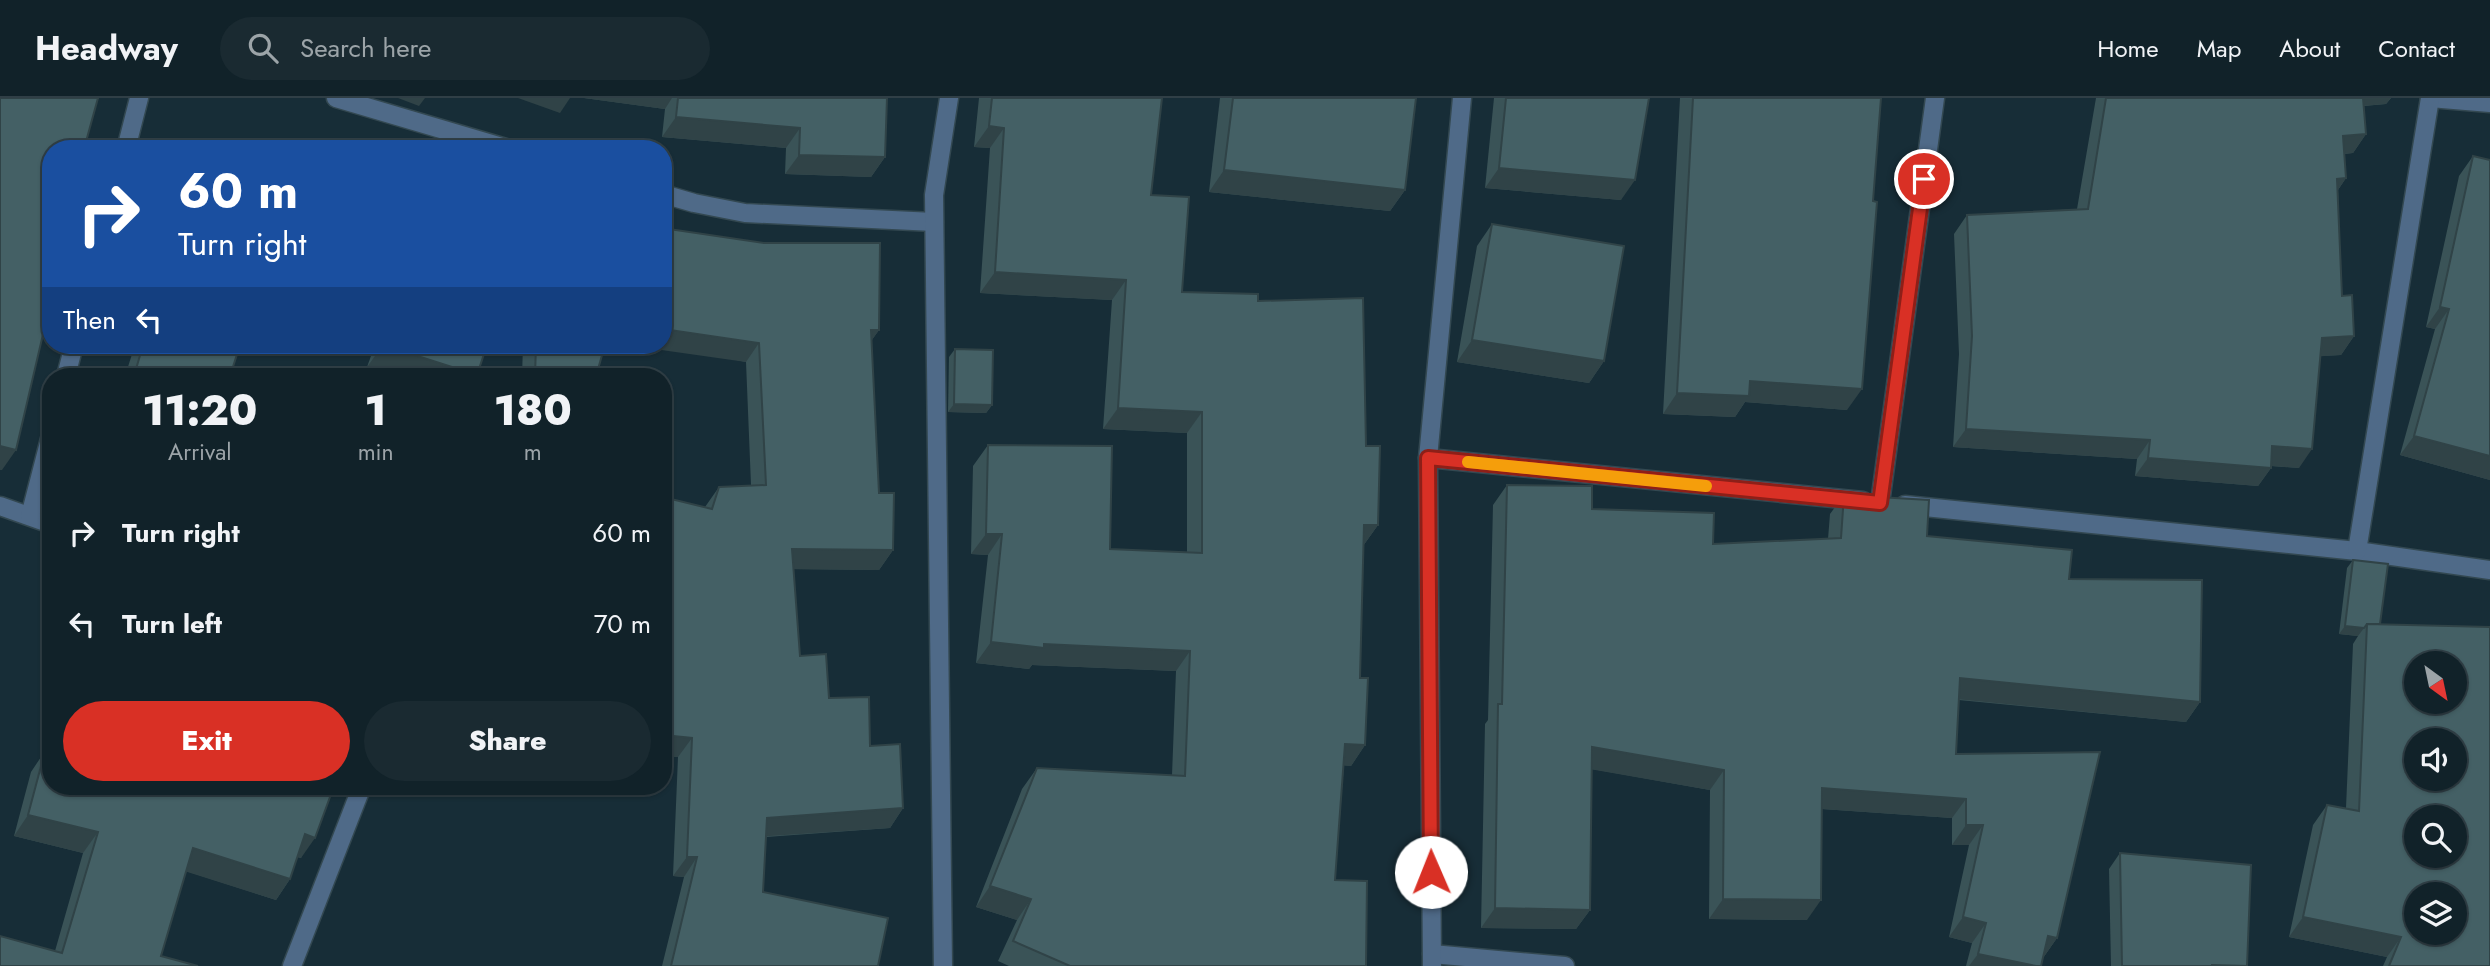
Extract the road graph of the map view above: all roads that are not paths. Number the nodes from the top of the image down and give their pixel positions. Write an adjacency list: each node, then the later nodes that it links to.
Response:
1 (139, 98): 8 (street)
2 (336, 98): 9 (street)
3 (949, 98): 11 (street)
4 (1462, 98): 12 (street)
5 (1935, 98): 14 (street)
6 (2430, 98): 7 (street); 18 (street)
7 (2490, 103)
8 (128, 140)
9 (478, 140)
10 (672, 197): 11 (street)
11 (934, 222): 23 (street)
12 (1428, 458): 14 (street); 21 (street)
13 (42, 470): 16 (street)
14 (1880, 503): 18 (street)
15 (0, 506): 16 (street)
16 (30, 516): 17 (street)
17 (42, 521)
18 (2357, 551): 19 (street)
19 (2490, 570)
20 (358, 795): 22 (street)
21 (1432, 960): 24 (street)
22 (292, 966)
23 (943, 966)
24 (1565, 966)

